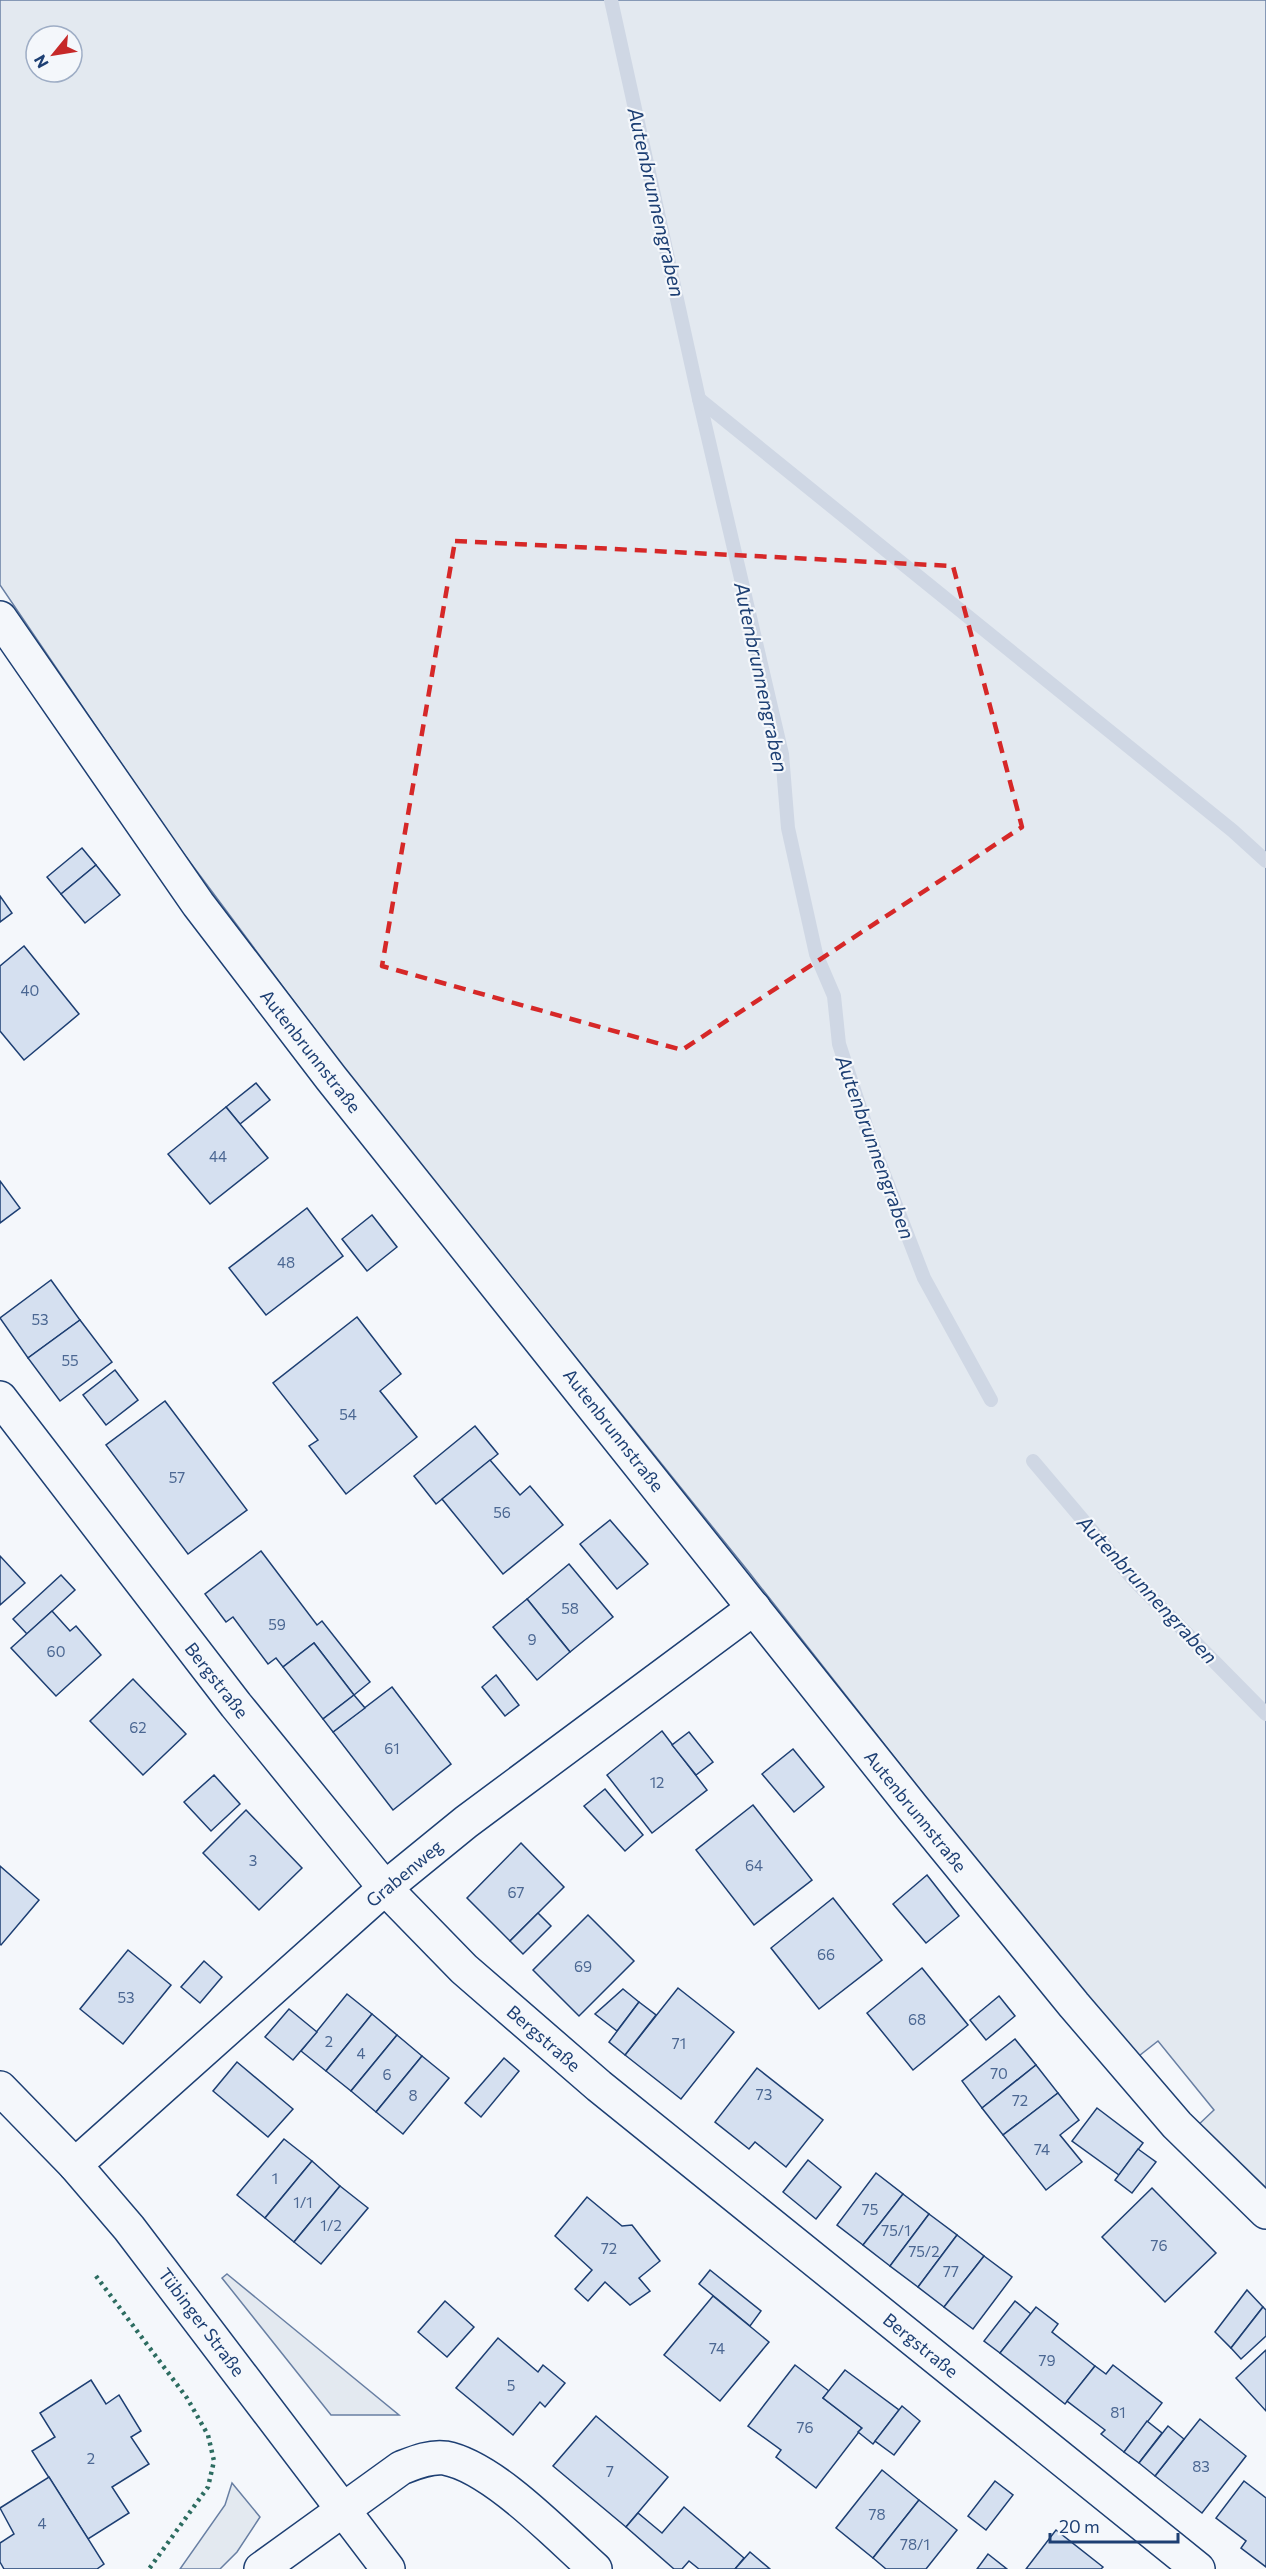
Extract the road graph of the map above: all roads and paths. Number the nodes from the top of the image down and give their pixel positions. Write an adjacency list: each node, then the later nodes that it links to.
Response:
1 (0, 618): 3 (street, Autenbrunnstraße)
2 (0, 1398): 4 (street, Bergstraße)
3 (754, 1608): 4 (street, Grabenweg); 7 (street, Autenbrunnstraße)
4 (385, 1888): 6 (street, Grabenweg); 12 (street, Bergstraße)
5 (0, 2088): 6 (street, Tübinger Straße)
6 (75, 2165): 8 (street, Tübinger Straße)
7 (1266, 2212)
8 (344, 2510): 9 (street); 10 (street, Tübinger Straße); 11 (street)
9 (261, 2569)
10 (388, 2569)
11 (595, 2569)
12 (1198, 2569)

